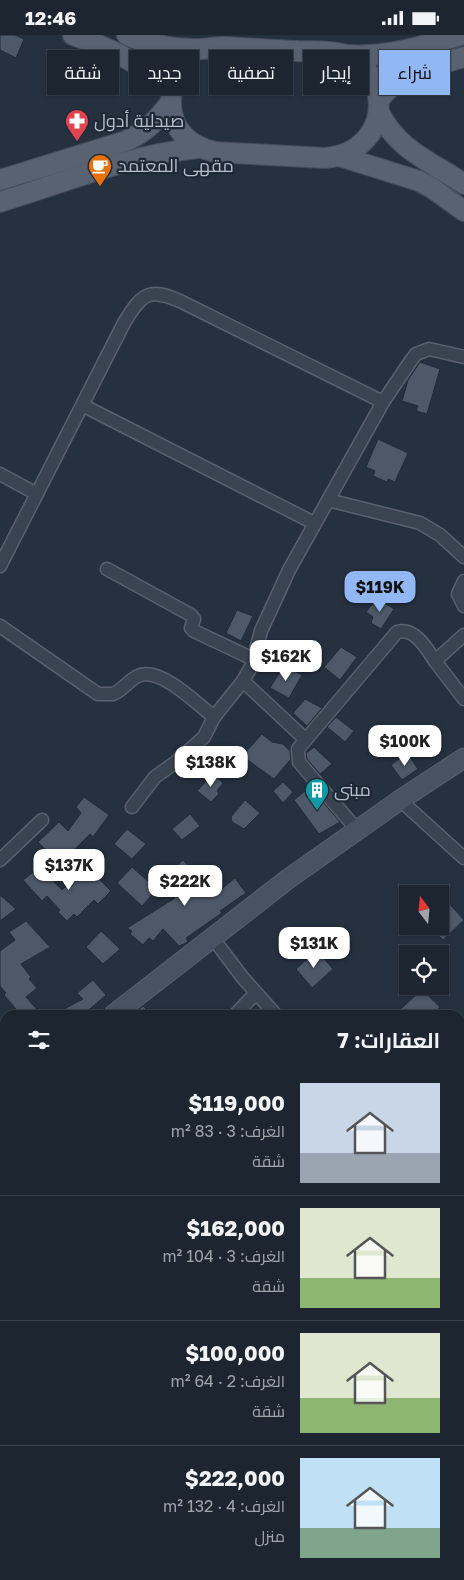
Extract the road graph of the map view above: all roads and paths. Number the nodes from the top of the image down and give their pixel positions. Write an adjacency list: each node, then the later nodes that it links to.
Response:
1 (73, 35): 9 (main road)
2 (127, 35): 4 (main road)
3 (461, 35): 6 (main road)
4 (208, 44): 5 (main road); 9 (main road)
5 (303, 52)
6 (369, 57)
7 (464, 57): 10 (main road)
8 (369, 75): 10 (main road)
9 (171, 97): 11 (main road); 13 (main road)
10 (380, 105): 12 (main road); 14 (main road)
11 (198, 148): 12 (main road); 15 (main road)
12 (339, 156): 16 (main road)
13 (0, 180)
14 (464, 184)
15 (0, 202)
16 (464, 211)
17 (464, 357): 18 (street)
18 (383, 402): 19 (street); 22 (street)
19 (84, 406): 21 (street); 23 (street)
20 (0, 474): 21 (street)
21 (37, 494): 25 (street)
22 (328, 500): 23 (street); 24 (street)
23 (314, 523): 31 (street)
24 (464, 557)
25 (0, 566)
26 (107, 569): 31 (street)
27 (464, 581): 28 (street)
28 (464, 606)
29 (0, 625): 35 (street)
30 (464, 635): 32 (street)
31 (253, 659): 33 (street)
32 (435, 661): 34 (street); 36 (street)
33 (243, 681): 35 (street); 36 (street)
34 (464, 699)
35 (214, 717): 39 (street)
36 (305, 739): 41 (street)
37 (464, 759): 38 (street)
38 (400, 800): 41 (street); 42 (street)
39 (132, 807)
40 (42, 821): 43 (street)
41 (358, 831): 44 (street)
42 (464, 858)
43 (0, 860)
44 (212, 937): 45 (street); 46 (street)
45 (256, 993): 47 (street); 48 (street)
46 (119, 1010)
47 (240, 1010)
48 (271, 1010)

